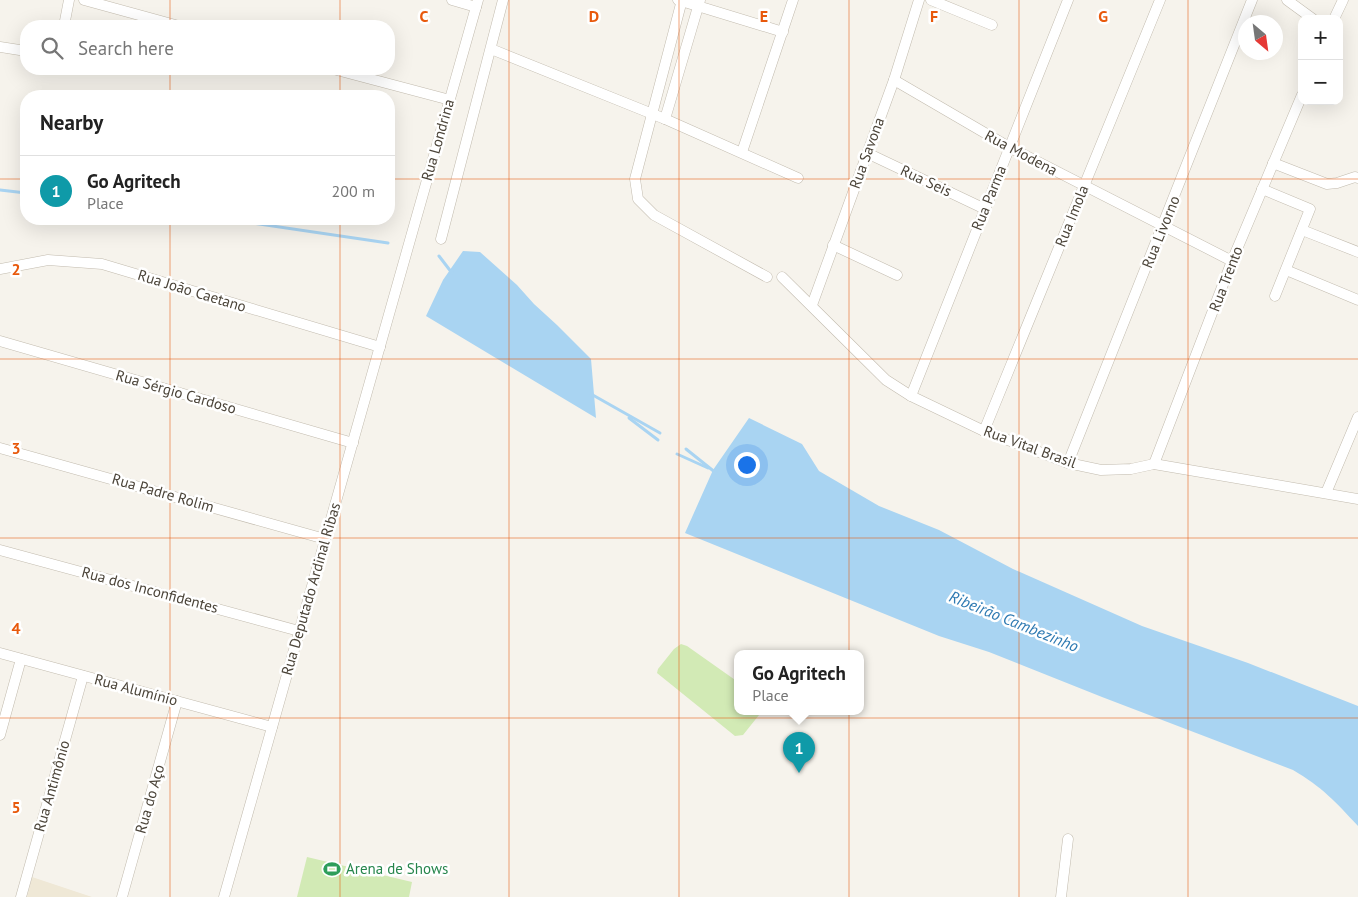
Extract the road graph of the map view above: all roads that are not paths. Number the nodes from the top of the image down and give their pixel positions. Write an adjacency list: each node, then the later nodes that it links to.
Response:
1 (69, 0): 18 (street)
2 (84, 0): 19 (street)
3 (452, 0): 14 (street)
4 (503, 0): 23 (street)
5 (680, 0): 15 (street); 29 (street)
6 (793, 0): 21 (street)
7 (919, 0): 26 (street, Rua Savona)
8 (931, 0): 20 (street)
9 (1068, 0): 31 (street, Rua Parma)
10 (1160, 0): 37 (street, Rua Imola)
11 (1252, 0): 40 (street, Rua Livorno)
12 (1287, 0): 16 (street)
13 (1343, 0): 17 (street)
14 (477, 3): 27 (street, Rua Londrina)
15 (699, 3): 21 (street); 30 (street)
16 (1308, 15)
17 (1336, 15)
18 (65, 20)
19 (157, 20)
20 (992, 25)
21 (783, 32): 32 (street)
22 (0, 47): 24 (street)
23 (490, 49): 29 (street); 42 (street)
24 (20, 50)
25 (356, 75): 27 (street)
26 (894, 80): 31 (street, Rua Modena); 33 (street, Rua Savona)
27 (450, 100): 51 (street, Rua Londrina)
28 (1298, 105): 34 (street, Rua Trento)
29 (651, 114): 30 (street); 49 (street)
30 (665, 119): 32 (street)
31 (1009, 148): 37 (street, Rua Modena); 39 (street, Rua Parma)
32 (742, 152): 35 (street)
33 (867, 153): 39 (street, Rua Seis); 43 (street, Rua Savona)
34 (1273, 164): 36 (street); 38 (street, Rua Trento)
35 (798, 178)
36 (1358, 178)
37 (1084, 186): 40 (street, Rua Modena); 59 (street, Rua Imola)
38 (1262, 189): 41 (street); 45 (street, Rua Trento)
39 (985, 209): 57 (street, Rua Parma)
40 (1163, 226): 45 (street, Rua Modena); 62 (street, Rua Livorno)
41 (1302, 230): 44 (street); 47 (street)
42 (441, 239)
43 (833, 245): 48 (street); 54 (street, Rua Savona)
44 (1358, 252)
45 (1232, 261): 63 (street, Rua Trento)
46 (0, 269): 56 (street, Rua João Caetano)
47 (1286, 270): 52 (street); 53 (street)
48 (898, 275)
49 (767, 277)
50 (782, 277): 54 (street, Rua Vital Brasil)
51 (398, 280): 56 (street, Rua Deputado Ardinal Ribas)
52 (1275, 296)
53 (1358, 300)
54 (812, 305): 57 (street, Rua Vital Brasil)
55 (0, 341): 60 (street, Rua Sérgio Cardoso)
56 (380, 347): 60 (street, Rua Deputado Ardinal Ribas)
57 (911, 396): 59 (street, Rua Vital Brasil)
58 (1358, 417): 64 (street)
59 (984, 432): 62 (street, Rua Vital Brasil)
60 (352, 442): 66 (street, Rua Deputado Ardinal Ribas)
61 (0, 448): 66 (street, Rua Padre Rolim)
62 (1068, 463): 63 (street, Rua Vital Brasil)
63 (1154, 464): 64 (street, Rua Vital Brasil)
64 (1326, 493): 65 (street, Rua Vital Brasil)
65 (1358, 499)
66 (325, 539): 68 (street, Rua Deputado Ardinal Ribas)
67 (0, 550): 68 (street, Rua dos Inconfidentes)
68 (299, 631): 73 (street, Rua Deputado Ardinal Ribas)
69 (0, 654): 70 (street, Rua Alumínio)
70 (21, 659): 71 (street, Rua Alumínio); 74 (street)
71 (83, 676): 72 (street, Rua Alumínio); 76 (street, Rua Antimônio)
72 (177, 701): 73 (street, Rua Alumínio); 77 (street, Rua do Aço)
73 (272, 727): 78 (street, Rua Deputado Ardinal Ribas)
74 (0, 735)
75 (1068, 839): 79 (street)
76 (21, 897)
77 (122, 897)
78 (224, 897)
79 (1061, 897)

